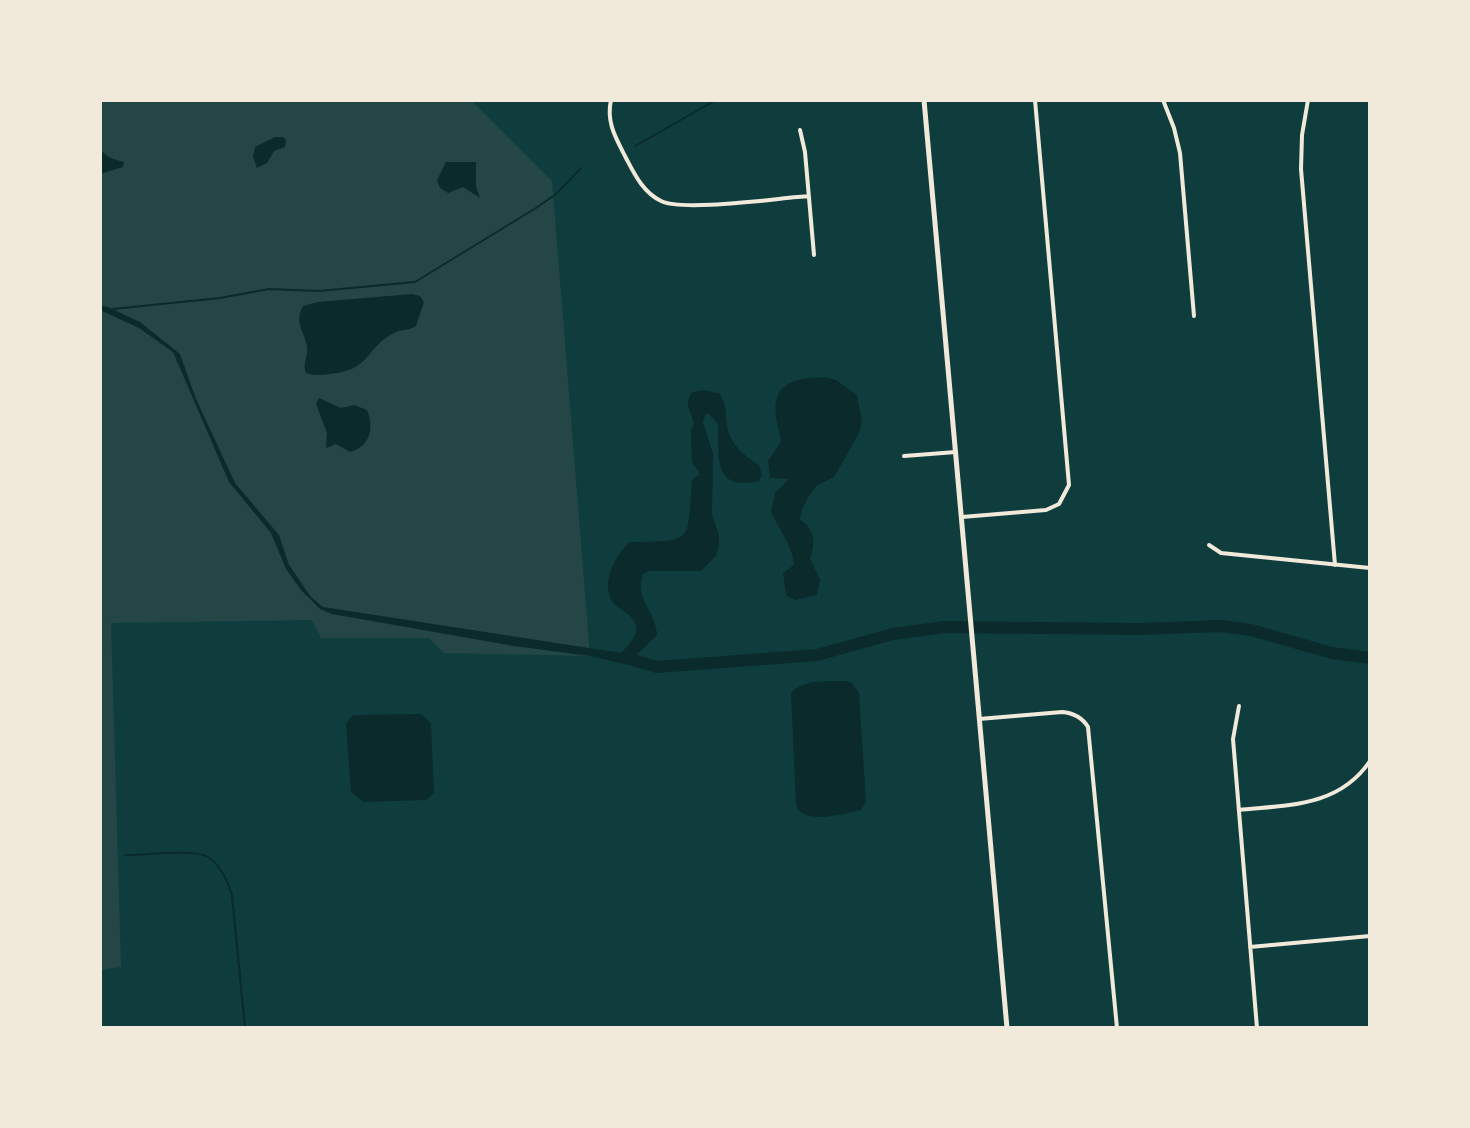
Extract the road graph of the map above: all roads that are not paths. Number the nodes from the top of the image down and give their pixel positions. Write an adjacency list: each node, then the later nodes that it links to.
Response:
1 (611, 100): 7 (street)
2 (924, 100): 10 (street)
3 (1035, 100): 12 (street)
4 (1163, 100): 9 (street)
5 (1308, 100): 14 (street)
6 (800, 130): 7 (street)
7 (809, 196): 8 (street)
8 (814, 255)
9 (1194, 316)
10 (956, 452): 11 (street); 12 (street)
11 (904, 456)
12 (962, 517): 17 (street)
13 (1209, 545): 14 (street)
14 (1335, 565): 15 (street)
15 (1370, 568)
16 (1239, 706): 19 (street)
17 (979, 719): 22 (street); 23 (street)
18 (1370, 761): 19 (street)
19 (1239, 810): 21 (street)
20 (1370, 936): 21 (street)
21 (1250, 947): 24 (street)
22 (1007, 1028)
23 (1117, 1028)
24 (1257, 1028)

